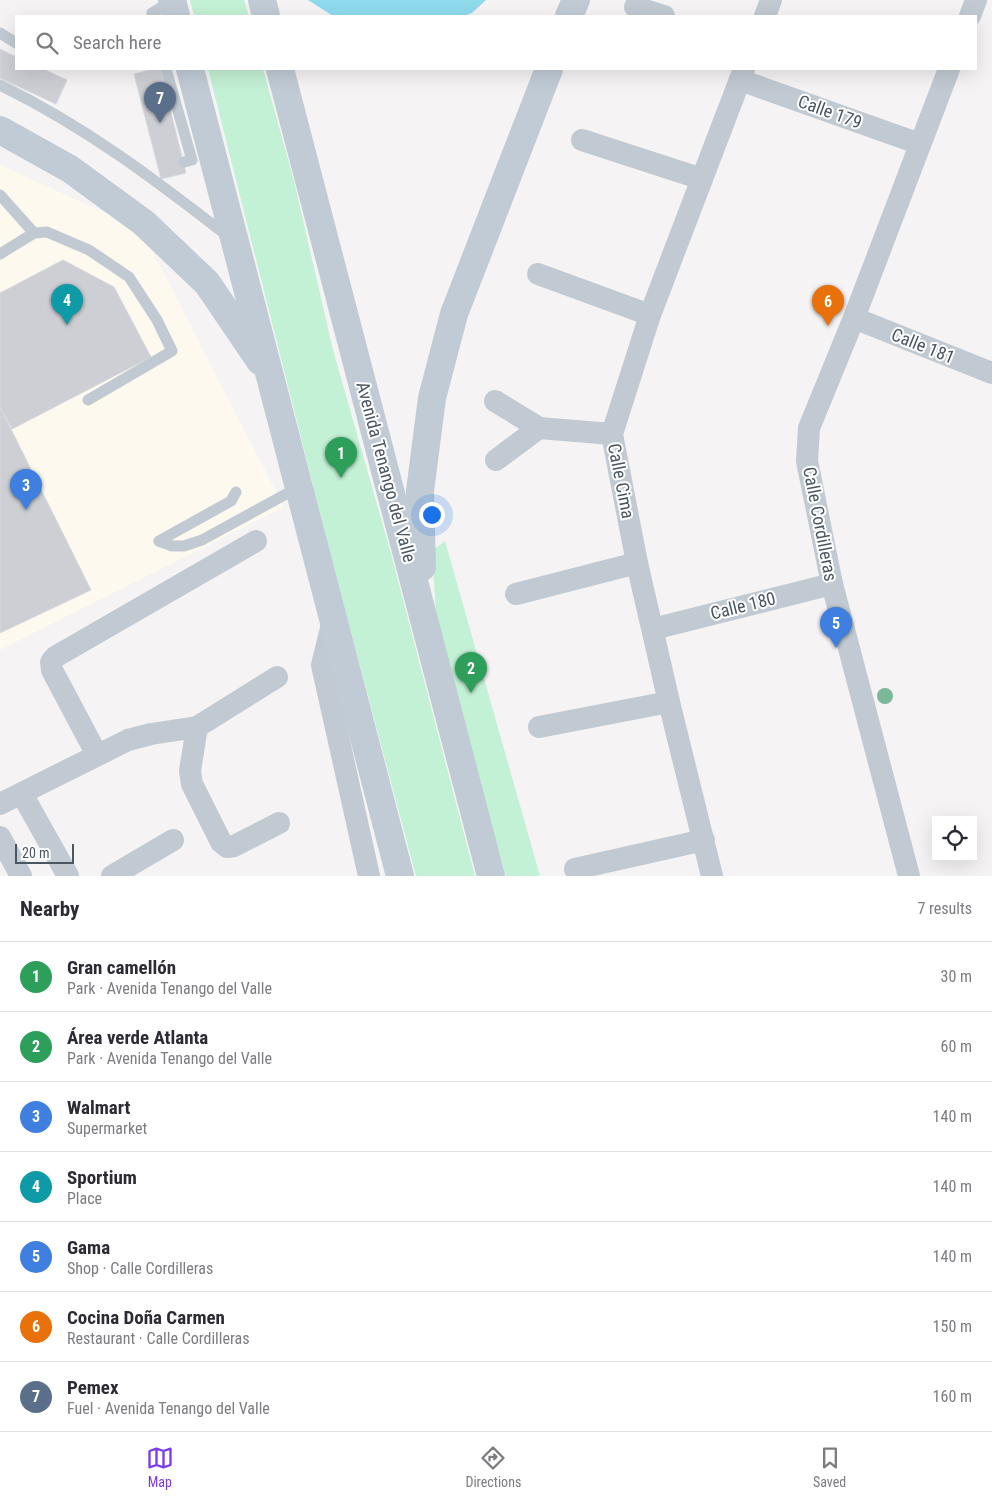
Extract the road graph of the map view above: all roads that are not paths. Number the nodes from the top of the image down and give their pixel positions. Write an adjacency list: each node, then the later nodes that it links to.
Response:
1 (262, 0): 6 (main road)
2 (576, 0): 7 (main road)
3 (771, 0): 9 (street)
4 (976, 0): 10 (street)
5 (635, 6): 8 (street)
6 (266, 15)
7 (569, 15)
8 (661, 15)
9 (765, 15)
10 (970, 15)
11 (0, 34): 12 (lane)
12 (15, 42)
13 (166, 70): 23 (lane)
14 (190, 70): 23 (main road)
15 (280, 70): 47 (main road, Avenida Tenango del Valle)
16 (549, 70): 47 (main road)
17 (949, 70): 22 (street, Calle Cordilleras)
18 (742, 74): 22 (street, Calle 179); 26 (street, Calle Cima)
19 (0, 85): 25 (lane)
20 (0, 130): 35 (main road)
21 (582, 140): 26 (street)
22 (920, 144): 33 (street, Calle Cordilleras)
23 (196, 159): 29 (main road)
24 (157, 168): 25 (lane)
25 (146, 173): 29 (lane)
26 (702, 179): 32 (street, Calle Cima)
27 (0, 195): 28 (lane)
28 (34, 233): 30 (lane); 36 (lane)
29 (235, 241): 35 (main road)
30 (0, 254)
31 (538, 274): 32 (street)
32 (650, 315): 39 (street, Calle Cima)
33 (854, 318): 34 (street, Calle 181); 45 (street, Calle Cordilleras)
34 (992, 373)
35 (272, 378): 41 (main road)
36 (88, 400)
37 (495, 401): 38 (street)
38 (539, 428): 39 (street); 40 (street)
39 (612, 434): 44 (street, Calle Cima)
40 (496, 460)
41 (299, 487): 42 (lane); 48 (main road)
42 (236, 492)
43 (256, 541): 54 (street)
44 (638, 563): 46 (street); 49 (street, Calle Cima)
45 (832, 584): 49 (street, Calle 180); 69 (street, Calle Cordilleras)
46 (516, 594)
47 (422, 611): 67 (main road, Avenida Tenango del Valle)
48 (333, 620): 65 (street); 66 (main road)
49 (653, 628): 51 (street, Calle Cima)
50 (277, 677): 52 (street)
51 (668, 702): 53 (street); 60 (street, Calle Cima)
52 (197, 727): 54 (street); 57 (street)
53 (539, 727)
54 (97, 755): 55 (street)
55 (22, 794): 56 (street); 63 (street)
56 (0, 804)
57 (279, 823)
58 (0, 837): 62 (street)
59 (173, 840): 64 (street)
60 (704, 840): 61 (street); 68 (street, Calle Cima)
61 (575, 868)
62 (21, 876)
63 (68, 876)
64 (112, 876)
65 (369, 876)
66 (400, 876)
67 (491, 876)
68 (712, 876)
69 (909, 876)

